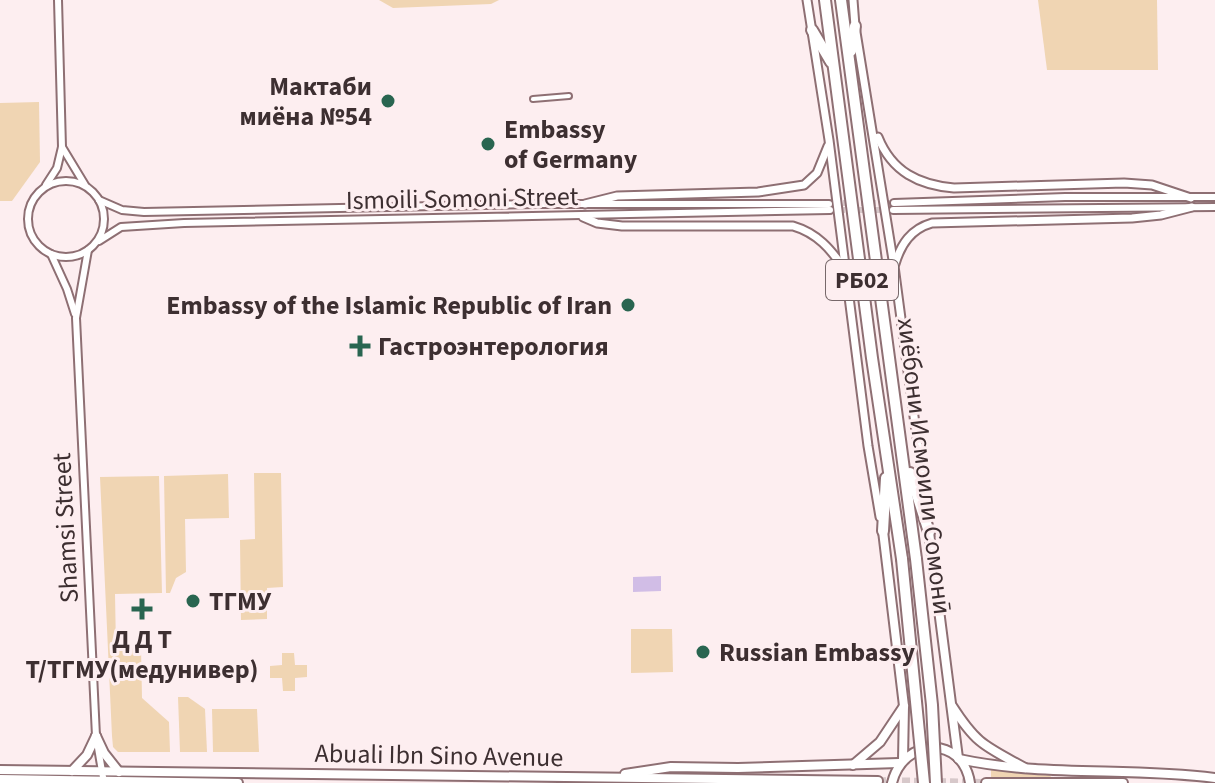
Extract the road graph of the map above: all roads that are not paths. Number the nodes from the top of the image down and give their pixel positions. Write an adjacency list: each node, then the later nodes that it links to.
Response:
1 (58, 0): 14 (street, Shamsi Street)
2 (807, 0): 7 (street)
3 (825, 0): 9 (highway, РБ02)
4 (841, 0): 8 (highway, хиёбони Исмоили Сомонӣ / РБ02)
5 (853, 0): 6 (street)
6 (855, 26): 8 (highway); 12 (street)
7 (812, 30): 9 (highway); 13 (street)
8 (849, 65): 33 (highway, хиёбони Исмоили Сомонӣ / РБ02)
9 (834, 68): 34 (highway, РБ02)
10 (569, 96): 11 (street)
11 (533, 99)
12 (872, 124): 19 (street); 30 (street)
13 (829, 140): 20 (street); 31 (street)
14 (62, 147): 15 (street, Shamsi Street); 16 (street, Shamsi Street)
15 (85, 185): 16 (street); 18 (street, Shamsi Street)
16 (45, 186): 29 (street, Shamsi Street)
17 (1215, 197): 19 (street)
18 (99, 200): 22 (street, Ismoili Somoni Street); 27 (street)
19 (1192, 202): 19 (street); 23 (street); 30 (street)
20 (585, 204): 21 (street, Ismoili Somoni Street); 22 (street, Ismoili Somoni Street)
21 (684, 204): 24 (street); 24 (street, Ismoili Somoni Street)
22 (460, 206): 26 (street)
23 (1215, 207)
24 (684, 213): 25 (street, Ismoili Somoni Street)
25 (583, 217): 26 (street, Ismoili Somoni Street); 31 (street)
26 (460, 218): 27 (street, Ismoili Somoni Street)
27 (99, 241): 28 (street)
28 (88, 250): 29 (street); 32 (street, Shamsi Street)
29 (51, 254): 32 (street, Shamsi Street)
30 (894, 266): 36 (street)
31 (847, 272): 35 (street)
32 (76, 318): 39 (street, Shamsi Street)
33 (902, 447): 36 (highway); 56 (highway, хиёбони Исмоили Сомонӣ / РБ02, bridge)
34 (888, 456): 35 (highway); 55 (highway, хиёбони Исмоили Сомонӣ / РБ02, bridge)
35 (883, 531): 38 (main road)
36 (929, 532): 37 (main road)
37 (949, 702): 40 (main road); 43 (main road)
38 (904, 706): 41 (main road); 42 (main road)
39 (96, 736): 45 (street, Shamsi Street); 46 (main road); 47 (main road)
40 (958, 759): 41 (main road); 43 (main road); 57 (main road)
41 (901, 762): 42 (main road); 54 (main road)
42 (853, 765): 48 (main road)
43 (1028, 769): 49 (main road)
44 (0, 770): 47 (main road, Abuali Ibn Sino Avenue)
45 (101, 772): 46 (main road, Abuali Ibn Sino Avenue); 47 (main road, Abuali Ibn Sino Avenue); 52 (street, Shamsi Street)
46 (119, 772): 48 (main road, Abuali Ibn Sino Avenue)
47 (66, 774): 50 (main road, Abuali Ibn Sino Avenue); 52 (main road, Abuali Ibn Sino Avenue)
48 (613, 777): 51 (main road, Abuali Ibn Sino Avenue)
49 (1215, 778)
50 (0, 779)
51 (878, 781)
52 (104, 782): 53 (main road, Abuali Ibn Sino Avenue)
53 (238, 783)
54 (892, 783)
55 (924, 783)
56 (936, 783)
57 (970, 783)
58 (986, 783): 59 (main road)
59 (1123, 783)

